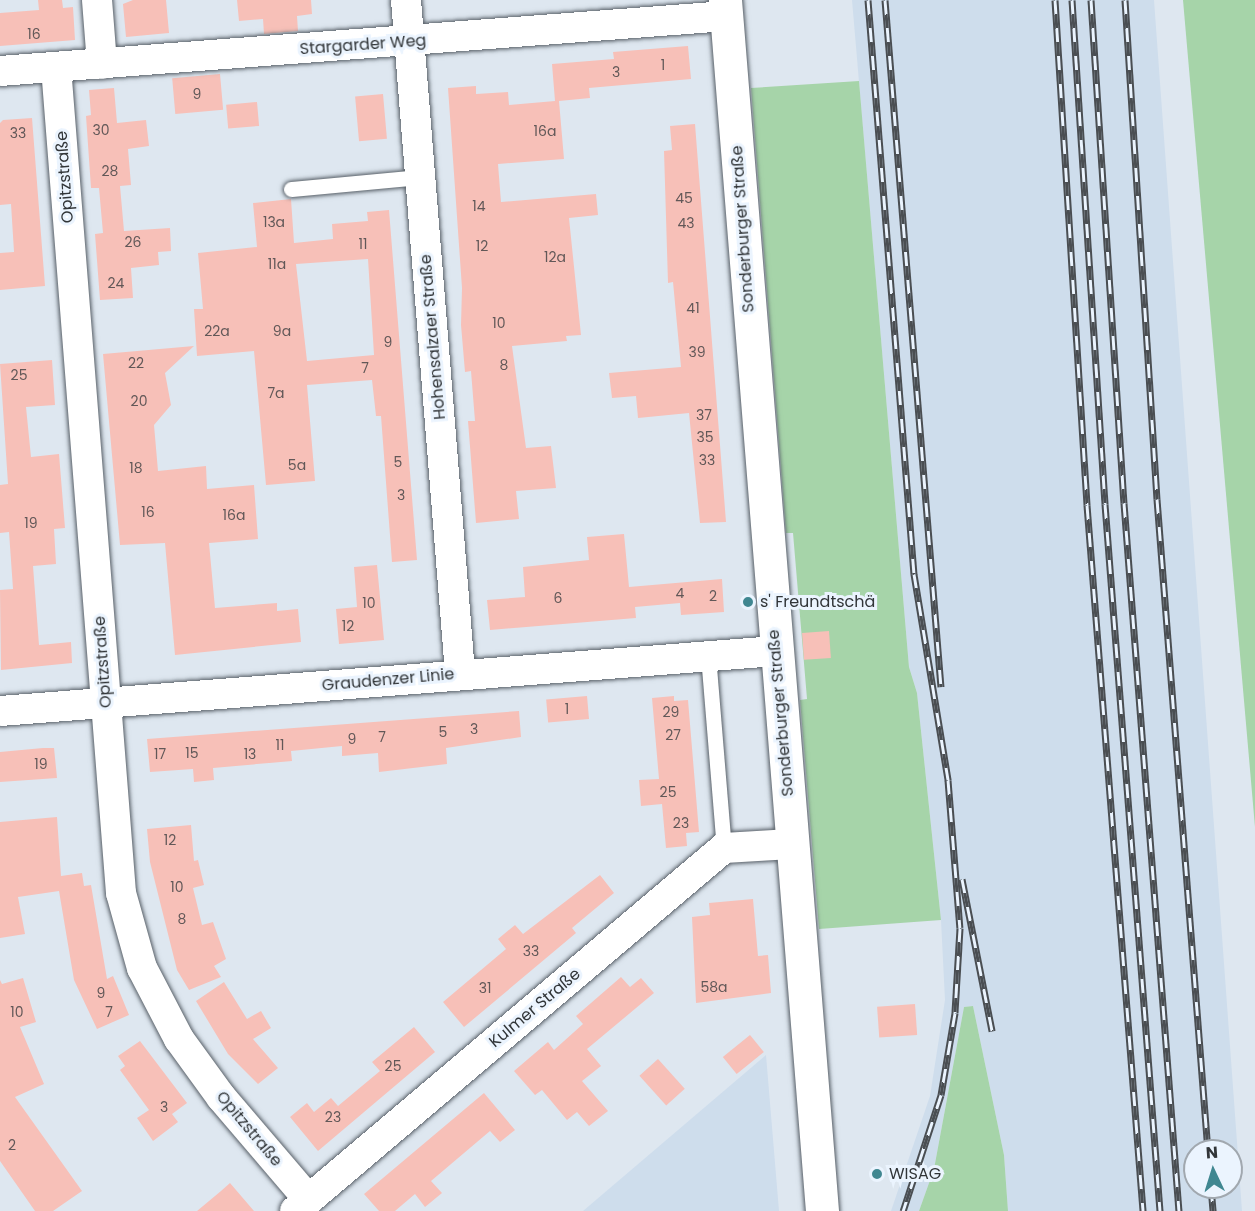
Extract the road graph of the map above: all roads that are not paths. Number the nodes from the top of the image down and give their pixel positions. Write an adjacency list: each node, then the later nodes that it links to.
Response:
1 (97, 0): 5 (street)
2 (406, 0): 4 (street, Hohensalzaer Straße)
3 (726, 8): 4 (street, Stargarder Weg); 10 (street, Sonderburger Straße)
4 (409, 41): 5 (street, Stargarder Weg); 8 (street, Hohensalzaer Straße)
5 (102, 64): 6 (street, Stargarder Weg)
6 (56, 67): 7 (street, Stargarder Weg); 13 (street, Opitzstraße)
7 (0, 71)
8 (420, 177): 9 (lane); 12 (street, Hohensalzaer Straße)
9 (291, 189)
10 (776, 651): 11 (street, Graudenzer Linie); 15 (street, Sonderburger Straße)
11 (708, 655): 12 (street, Graudenzer Linie); 16 (lane)
12 (460, 674): 13 (street, Graudenzer Linie)
13 (106, 703): 14 (street, Graudenzer Linie); 17 (street, Opitzstraße)
14 (0, 711)
15 (791, 844): 16 (street); 18 (street, Sonderburger Straße)
16 (724, 848): 17 (street, Kulmer Straße)
17 (302, 1205)
18 (822, 1211)

